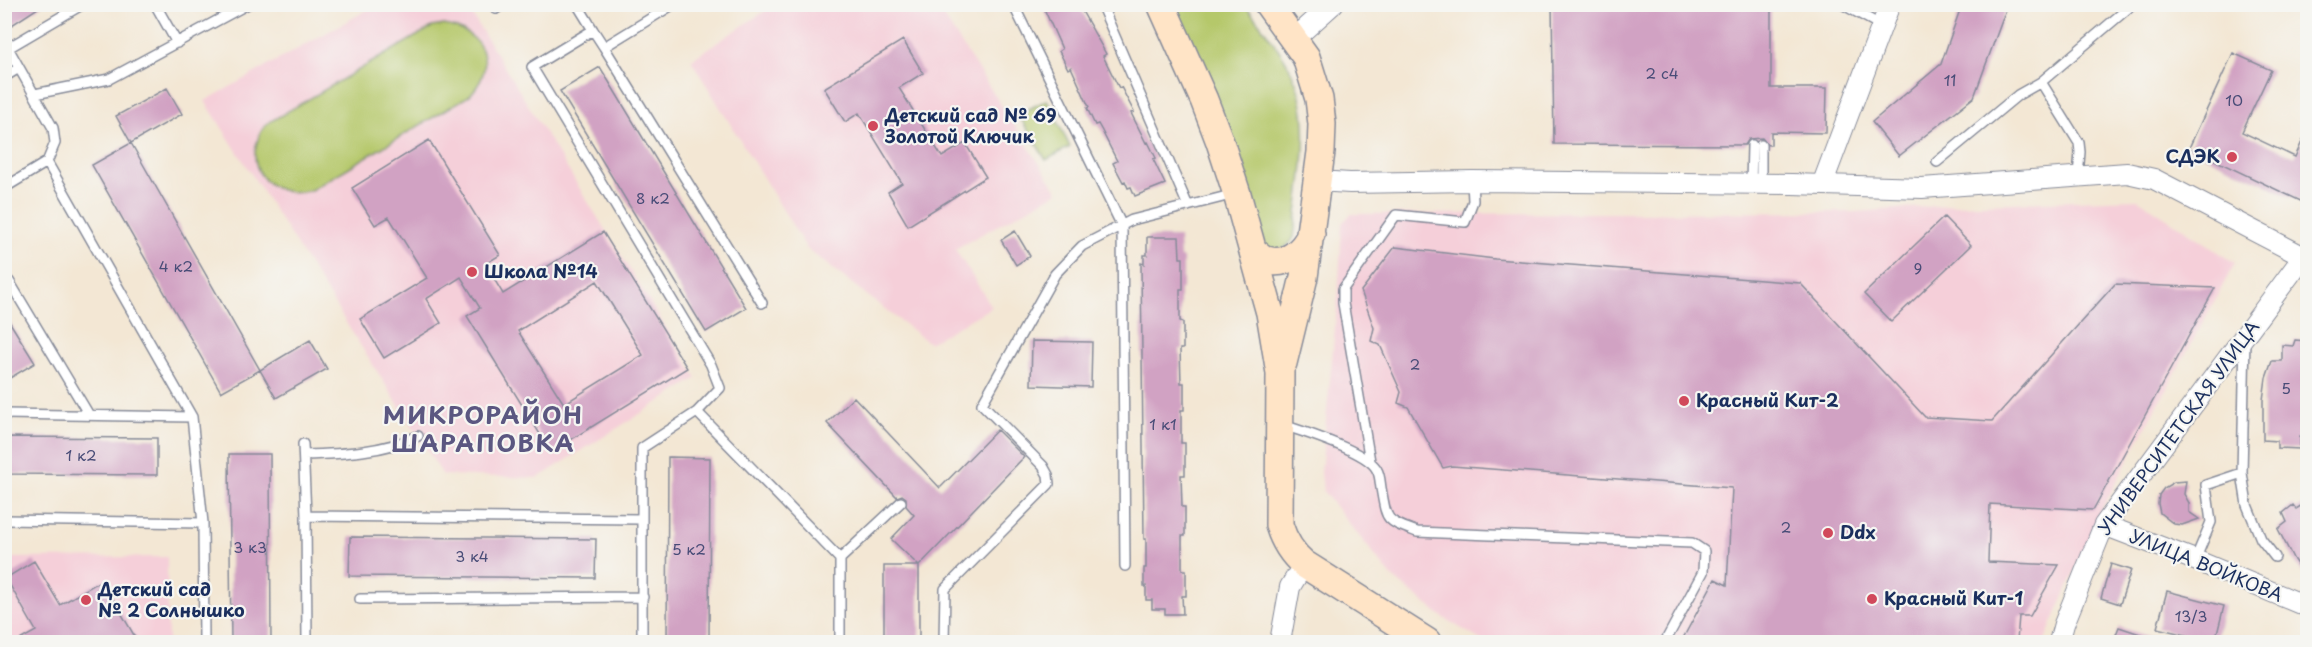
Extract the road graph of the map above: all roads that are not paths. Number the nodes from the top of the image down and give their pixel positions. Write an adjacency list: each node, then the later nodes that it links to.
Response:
1 (83, 4): 20 (lane)
2 (155, 4): 19 (lane)
3 (248, 4): 19 (lane)
4 (493, 4): 5 (lane)
5 (504, 4)
6 (578, 4): 17 (lane)
7 (674, 4): 21 (lane)
8 (1013, 4): 37 (lane)
9 (1101, 4): 36 (lane)
10 (1161, 4): 35 (main road)
11 (1268, 4): 18 (main road)
12 (1333, 4): 18 (street)
13 (1842, 4): 16 (lane)
14 (1890, 4): 16 (street)
15 (2133, 4): 24 (lane)
16 (1882, 26): 33 (street)
17 (593, 30): 21 (lane); 45 (lane)
18 (1294, 39): 30 (main road)
19 (177, 43): 25 (lane)
20 (6, 45): 22 (lane)
21 (604, 47): 42 (lane)
22 (20, 68): 23 (lane); 25 (lane)
23 (4, 77)
24 (2041, 82): 28 (lane); 29 (lane)
25 (35, 94): 27 (lane)
26 (1756, 145): 32 (lane)
27 (47, 162): 34 (lane); 48 (lane)
28 (1937, 162)
29 (2078, 176): 33 (street); 40 (street)
30 (1317, 181): 31 (street); 38 (main road)
31 (1472, 181): 32 (street); 53 (lane)
32 (1756, 184): 33 (street)
33 (1822, 185)
34 (4, 188)
35 (1237, 194): 36 (lane); 39 (main road)
36 (1188, 206): 37 (lane)
37 (1122, 226): 65 (lane); 73 (lane)
38 (1311, 234): 39 (main road); 44 (main road)
39 (1254, 252): 44 (main road)
40 (2305, 258): 43 (street, УНИВЕРСИТЕТСКАЯ УЛИЦА)
41 (4, 284): 47 (lane)
42 (762, 303)
43 (2245, 335): 54 (lane); 60 (street, УНИВЕРСИТЕТСКАЯ УЛИЦА)
44 (1280, 372): 49 (main road)
45 (697, 412): 57 (lane); 62 (lane)
46 (4, 414): 47 (lane)
47 (90, 415): 48 (lane)
48 (192, 417): 59 (lane)
49 (1280, 424): 53 (lane); 64 (main road)
50 (417, 436): 52 (lane)
51 (303, 444): 52 (lane)
52 (304, 455): 56 (lane)
53 (1370, 461): 76 (lane)
54 (2242, 473): 61 (lane); 63 (lane)
55 (901, 502): 62 (lane)
56 (306, 516): 57 (lane); 70 (lane)
57 (642, 519): 66 (lane)
58 (4, 520): 59 (lane)
59 (202, 523): 69 (lane)
60 (2104, 525): 63 (street, УЛИЦА ВОЙКОВА); 77 (street, УНИВЕРСИТЕТСКАЯ УЛИЦА)
61 (2275, 557)
62 (840, 559): 72 (lane)
63 (2195, 560): 68 (street, УЛИЦА ВОЙКОВА)
64 (1304, 564): 74 (street); 75 (main road)
65 (1125, 566)
66 (643, 597): 67 (lane); 71 (lane)
67 (360, 599)
68 (2307, 607)
69 (204, 642)
70 (307, 642)
71 (642, 642)
72 (840, 642)
73 (944, 642)
74 (1280, 642)
75 (1427, 642)
76 (1665, 642)
77 (2059, 642)

